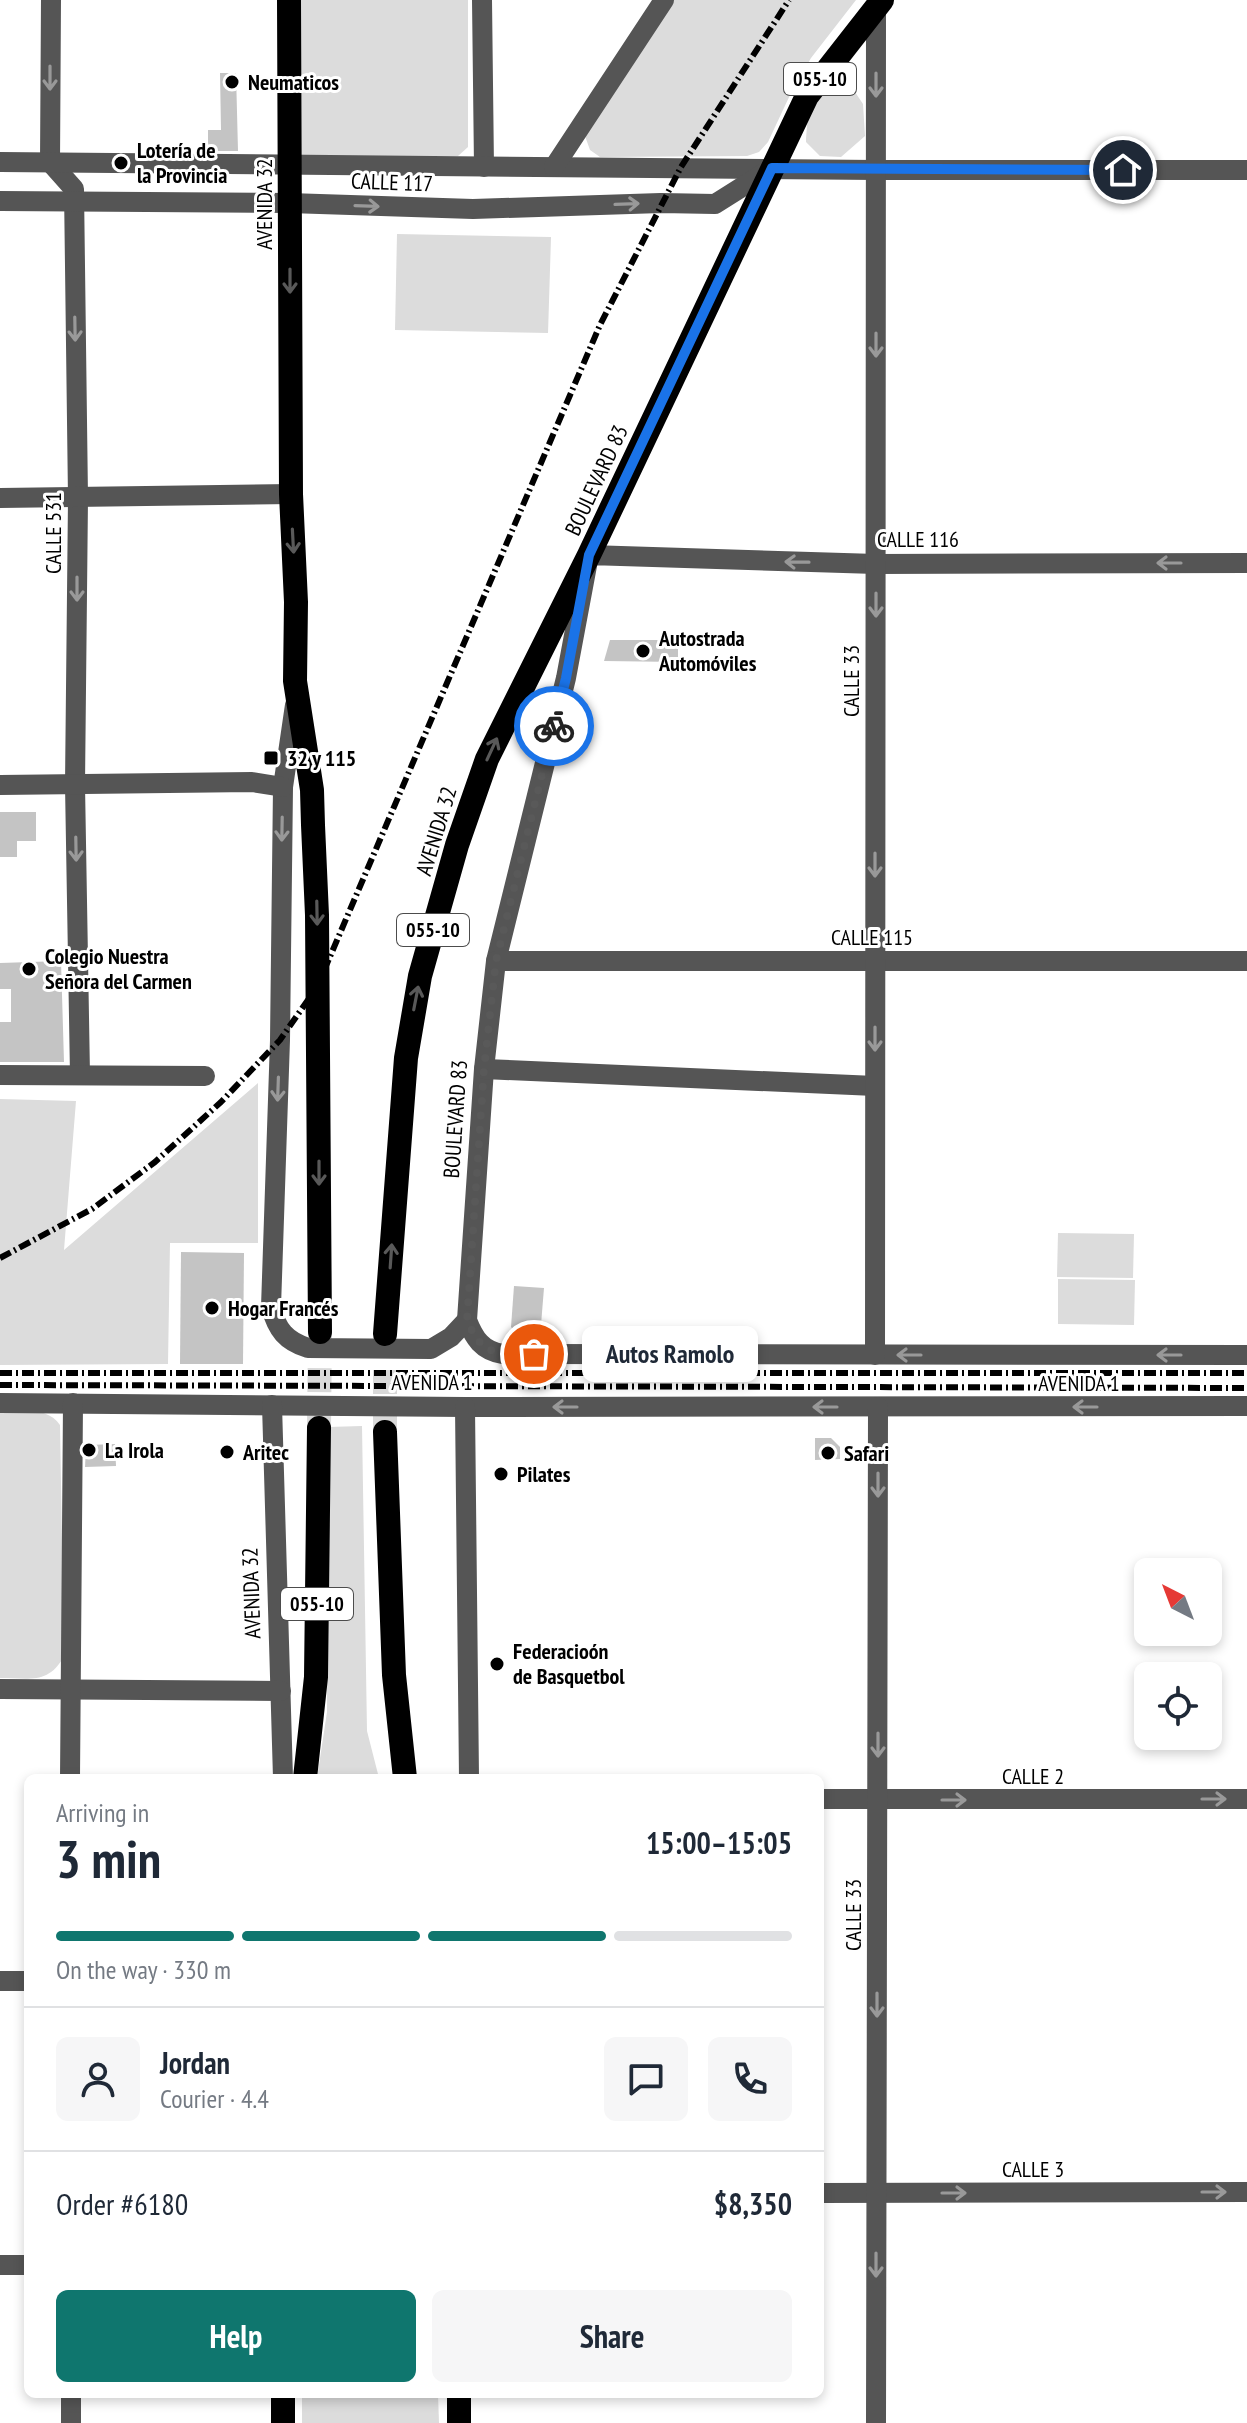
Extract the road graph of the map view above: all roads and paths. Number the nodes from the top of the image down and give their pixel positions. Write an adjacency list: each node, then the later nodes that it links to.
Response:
1 (51, 0): 7 (street, one-way to 7)
2 (289, 0): 9 (highway, AVENIDA 32)
3 (482, 0): 10 (street)
4 (664, 0): 11 (street)
5 (879, 4): 12 (highway, BOULEVARD 83 / 055-10); 13 (street, CALLE 33, one-way to 13)
6 (0, 162): 7 (street, CALLE 117)
7 (50, 162): 8 (street, CALLE 117); 15 (street)
8 (98, 163): 9 (street, CALLE 117); 15 (street)
9 (290, 164): 10 (street, CALLE 117); 17 (highway, AVENIDA 32)
10 (484, 167): 11 (street, CALLE 117)
11 (554, 167): 12 (street, CALLE 117)
12 (772, 168): 13 (street, CALLE 117); 17 (street, CALLE 117, one-way to 12); 21 (highway, BOULEVARD 83 / 055-10)
13 (876, 170): 14 (street, CALLE 117); 23 (street, CALLE 33, one-way to 23)
14 (1247, 170)
15 (74, 195): 16 (street, CALLE 117); 17 (street, CALLE 117); 20 (street, CALLE 531, one-way to 20)
16 (0, 201)
17 (289, 203): 18 (highway, AVENIDA 32, one-way to 18)
18 (291, 494): 20 (street); 24 (highway, AVENIDA 32, one-way to 24)
19 (0, 498): 20 (street)
20 (78, 498): 26 (street, CALLE 531, one-way to 26)
21 (589, 555): 23 (street, CALLE 116, one-way to 21); 28 (street, BOULEVARD 83); 38 (highway, AVENIDA 32 / 055-10, one-way to 21)
22 (1247, 563): 23 (street, CALLE 116, one-way to 23)
23 (876, 564): 29 (street, CALLE 33, one-way to 29)
24 (297, 696): 27 (street, AVENIDA 32); 37 (highway, AVENIDA 32, one-way to 37)
25 (0, 785): 26 (street)
26 (75, 785): 27 (street); 33 (street, CALLE 531, one-way to 33)
27 (283, 787): 39 (street, AVENIDA 32, one-way to 39)
28 (496, 961): 29 (street, CALLE 115); 31 (street, BOULEVARD 83)
29 (875, 961): 30 (street, CALLE 115); 35 (street, CALLE 33, one-way to 35)
30 (1247, 961)
31 (484, 1069): 35 (street); 36 (street, BOULEVARD 83)
32 (0, 1075): 33 (street)
33 (80, 1075): 34 (street)
34 (205, 1076)
35 (875, 1086): 40 (street, CALLE 33)
36 (467, 1320): 39 (street, AVENIDA 1); 40 (street, AVENIDA 1)
37 (320, 1332)
38 (385, 1334)
39 (283, 1335)
40 (875, 1355): 41 (street, AVENIDA 1, one-way to 40)
41 (1247, 1355)
42 (0, 1403): 43 (street, AVENIDA 1)
43 (73, 1403): 44 (street, AVENIDA 1); 51 (street)
44 (272, 1405): 46 (street, AVENIDA 1); 52 (street, AVENIDA 32)
45 (1247, 1406): 47 (street, AVENIDA 1, one-way to 47)
46 (465, 1407): 47 (street, AVENIDA 1, one-way to 46); 57 (street)
47 (878, 1407): 60 (street, CALLE 33, one-way to 60)
48 (319, 1428): 55 (highway, 055-10)
49 (385, 1432): 56 (highway)
50 (0, 1689): 51 (street)
51 (71, 1689): 52 (street); 53 (street)
52 (281, 1691): 54 (street, AVENIDA 32)
53 (70, 1774)
54 (283, 1774)
55 (305, 1774)
56 (405, 1774)
57 (469, 1774)
58 (824, 1799): 60 (street, CALLE 2)
59 (1247, 1799): 60 (street, CALLE 2, one-way to 59)
60 (877, 1800): 65 (street, CALLE 33, one-way to 65)
61 (0, 1981): 62 (street)
62 (24, 1981)
63 (1247, 2192): 65 (street, CALLE 3, one-way to 63)
64 (824, 2193): 65 (street, CALLE 3)
65 (877, 2193): 74 (street, CALLE 33, one-way to 74)
66 (0, 2265): 67 (street)
67 (24, 2265)
68 (71, 2398): 71 (street)
69 (283, 2398): 72 (highway)
70 (459, 2398): 73 (highway)
71 (71, 2423)
72 (283, 2423)
73 (459, 2423)
74 (876, 2423)

